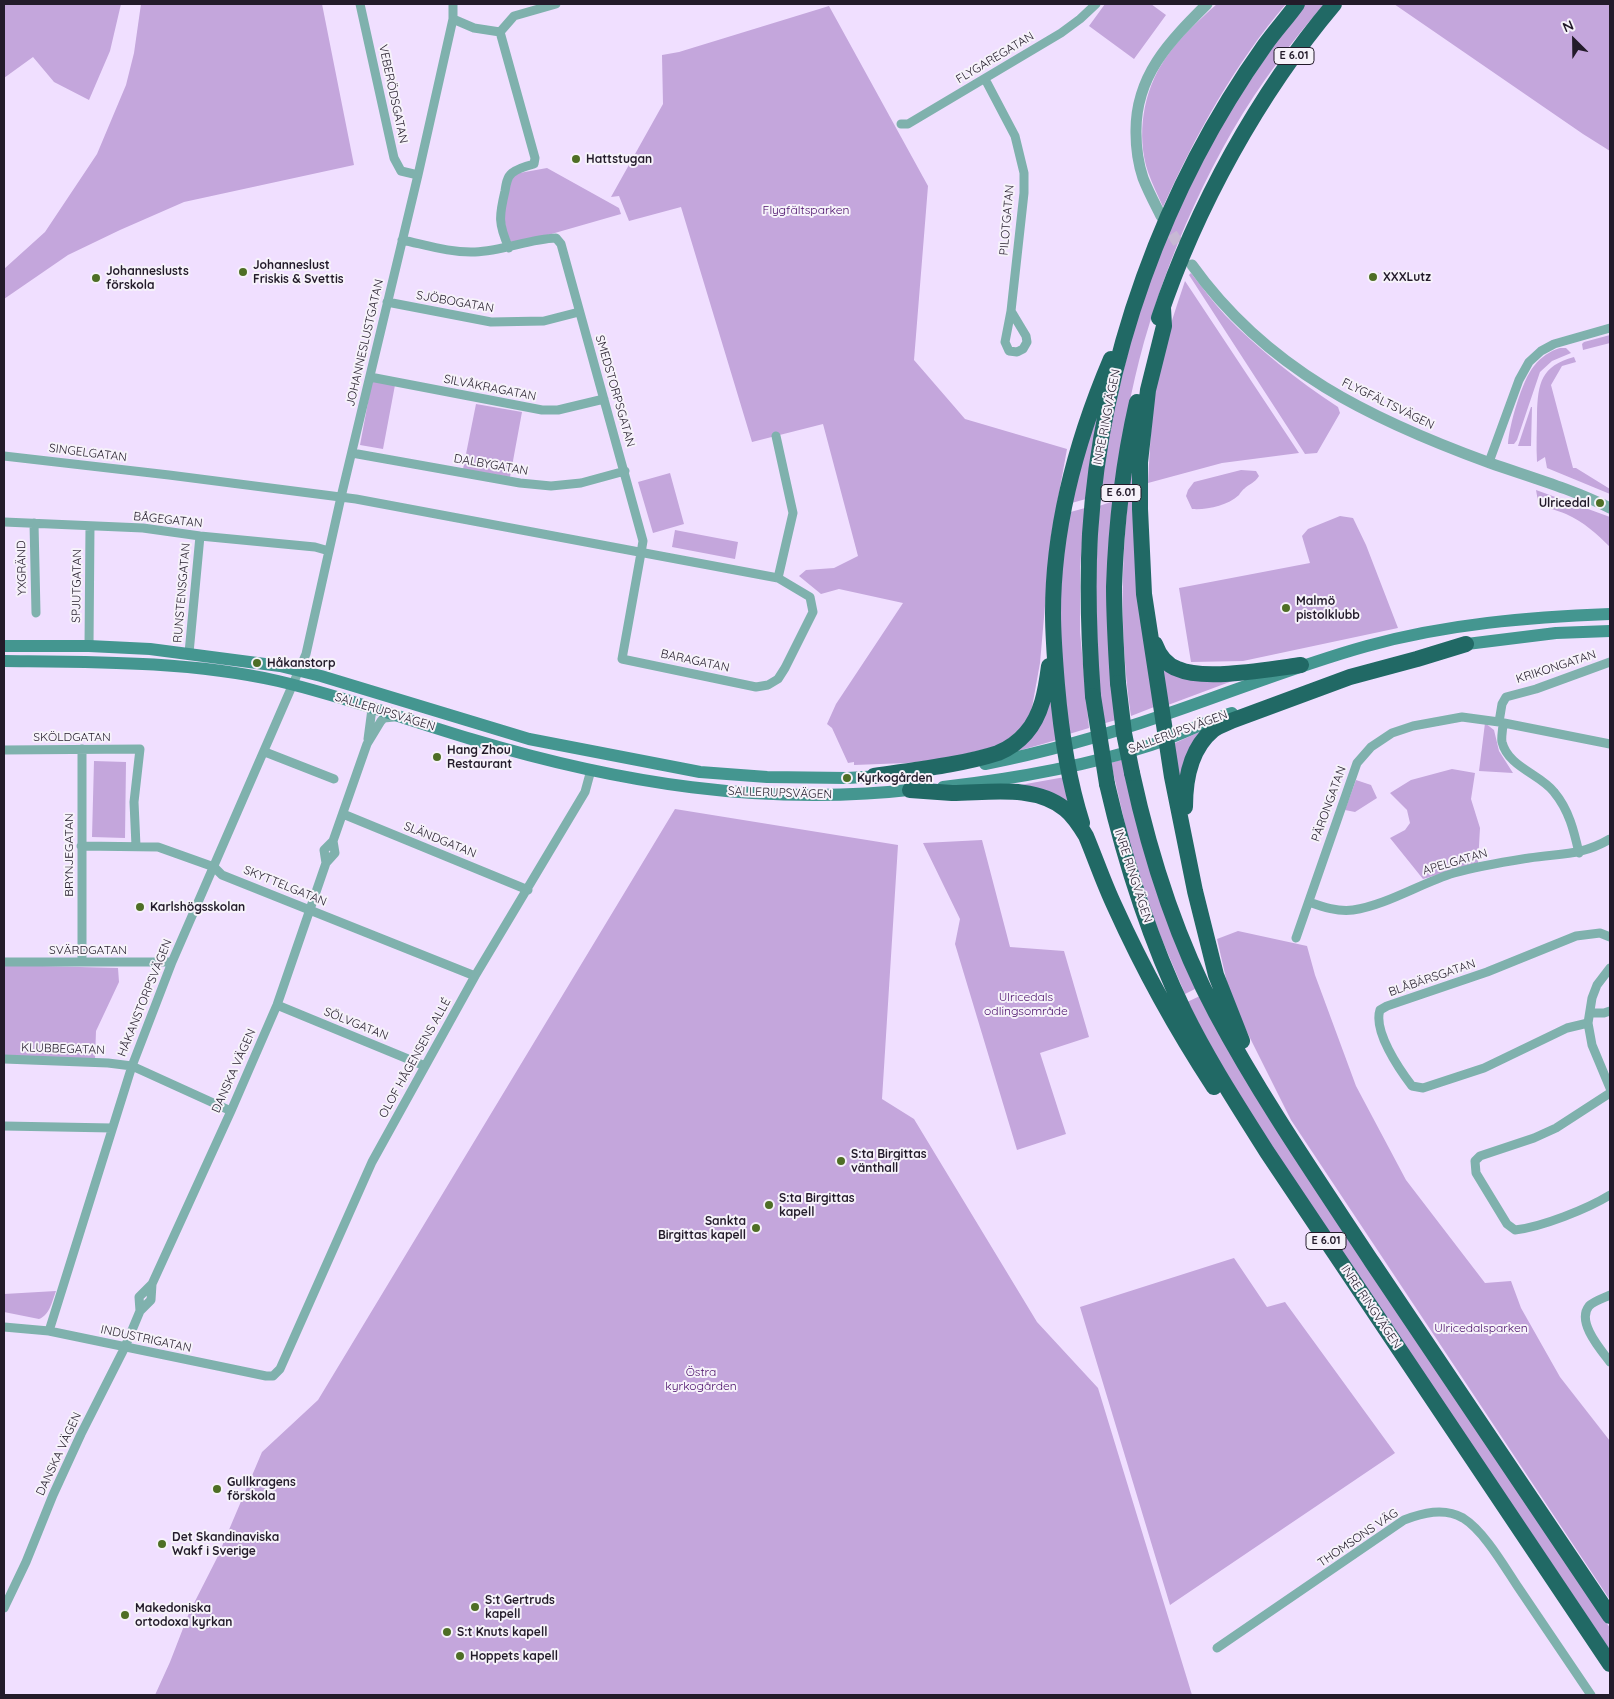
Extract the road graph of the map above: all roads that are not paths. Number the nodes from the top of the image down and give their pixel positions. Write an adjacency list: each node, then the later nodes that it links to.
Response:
1 (360, 4): 12 (street, VEBERÖDSGATAN)
2 (453, 4): 8 (street, JOHANNESLUSTGATAN)
3 (556, 4): 9 (street)
4 (1096, 4): 10 (street, FLYGAREGATAN)
5 (1206, 4): 13 (street)
6 (1297, 4): 22 (highway, INRE RINGVÄGEN / E 6.01)
7 (1334, 4): 18 (highway, INRE RINGVÄGEN / E 6.01)
8 (453, 19): 9 (street); 12 (street, JOHANNESLUSTGATAN)
9 (500, 32): 15 (street)
10 (985, 79): 11 (street, FLYGAREGATAN); 19 (street, PILOTGATAN)
11 (901, 124)
12 (418, 175): 14 (street, JOHANNESLUSTGATAN)
13 (1161, 216)
14 (402, 240): 15 (street); 17 (street, JOHANNESLUSTGATAN)
15 (509, 248): 20 (street, SMEDSTORPSGATAN)
16 (1192, 265): 28 (street, FLYGFÄLTSVÄGEN)
17 (387, 302): 20 (street, SJÖBOGATAN); 23 (street, JOHANNESLUSTGATAN)
18 (1163, 308): 41 (highway); 99 (highway, INRE RINGVÄGEN / E 6.01, bridge)
19 (1011, 311)
20 (579, 312): 24 (street, SMEDSTORPSGATAN)
21 (1610, 328): 28 (street)
22 (1126, 336): 43 (highway); 101 (highway, INRE RINGVÄGEN / E 6.01, bridge)
23 (370, 377): 24 (street, SILVÅKRAGATAN); 26 (street, JOHANNESLUSTGATAN)
24 (604, 399): 29 (street, SMEDSTORPSGATAN)
25 (776, 436): 38 (street)
26 (352, 452): 29 (street, DALBYGATAN); 30 (street, JOHANNESLUSTGATAN)
27 (4, 456): 30 (street, SINGELGATAN)
28 (1489, 462): 31 (street, FLYGFÄLTSVÄGEN)
29 (625, 471): 37 (street, SMEDSTORPSGATAN)
30 (341, 497): 36 (street, JOHANNESLUSTGATAN); 37 (street, SINGELGATAN)
31 (1610, 508)
32 (4, 522): 33 (street, BÅGEGATAN)
33 (34, 523): 34 (street, BÅGEGATAN); 39 (street, YXGRÄND)
34 (90, 526): 35 (street, BÅGEGATAN); 46 (street, SPJUTGATAN)
35 (200, 536): 36 (street, BÅGEGATAN); 47 (street, RUNSTENSGATAN)
36 (329, 551): 51 (street, JOHANNESLUSTGATAN)
37 (641, 553): 38 (street, SINGELGATAN); 38 (street, BARAGATAN)
38 (778, 578)
39 (36, 613)
40 (1610, 614): 50 (main road, SALLERUPSVÄGEN)
41 (1148, 620): 50 (highway); 54 (highway)
42 (1610, 630): 44 (main road, SALLERUPSVÄGEN)
43 (1053, 634): 61 (highway); 67 (highway)
44 (1466, 644): 58 (main road, SALLERUPSVÄGEN); 71 (highway)
45 (4, 646): 46 (main road, SALLERUPSVÄGEN)
46 (89, 646): 47 (main road, SALLERUPSVÄGEN)
47 (189, 653): 51 (main road, SALLERUPSVÄGEN)
48 (4, 661): 52 (main road, SALLERUPSVÄGEN)
49 (1610, 662): 57 (street, KRIKONGATAN)
50 (1301, 666): 54 (main road, SALLERUPSVÄGEN)
51 (300, 671): 52 (street, JOHANNESLUSTGATAN); 55 (main road, SALLERUPSVÄGEN)
52 (294, 685): 53 (main road, SALLERUPSVÄGEN); 64 (street, HÅKANSTORPSVÄGEN)
53 (372, 708): 55 (main road); 56 (main road, SALLERUPSVÄGEN); 59 (street, DANSKA VÄGEN)
54 (1163, 715): 58 (highway); 61 (main road, SALLERUPSVÄGEN)
55 (453, 716): 67 (main road, SALLERUPSVÄGEN)
56 (400, 717): 59 (street, DANSKA VÄGEN); 66 (main road, SALLERUPSVÄGEN)
57 (1501, 723): 60 (street, PÄRONGATAN); 75 (street, KRIKONGATAN); 79 (street, PÄRONGATAN)
58 (1167, 739): 65 (main road, SALLERUPSVÄGEN); 71 (highway)
59 (367, 744): 70 (street, DANSKA VÄGEN)
60 (1610, 744)
61 (1064, 745): 65 (highway); 67 (main road, SALLERUPSVÄGEN)
62 (82, 749): 63 (street, SKÖLDGATAN); 73 (street, BRYNJEGATAN); 74 (street, SKÖLDGATAN)
63 (4, 750)
64 (265, 752): 68 (street); 77 (street, HÅKANSTORPSVÄGEN)
65 (1068, 768): 69 (main road, SALLERUPSVÄGEN); 76 (highway)
66 (591, 770): 69 (main road, SALLERUPSVÄGEN); 78 (street, OLOF HÅGENSENS ALLÉ)
67 (874, 776)
68 (334, 779)
69 (910, 790): 76 (highway)
70 (343, 814): 78 (street, SLÄNDGATAN); 80 (street, DANSKA VÄGEN)
71 (1185, 839): 99 (highway)
72 (1610, 839): 75 (street, APELGATAN)
73 (81, 846): 74 (street, SKYTTELGATAN); 84 (street, BRYNJEGATAN)
74 (136, 846): 77 (street, SKYTTELGATAN)
75 (1579, 853): 79 (street, APELGATAN)
76 (1094, 856): 101 (highway)
77 (214, 867): 80 (street, SKYTTELGATAN); 85 (street, HÅKANSTORPSVÄGEN)
78 (528, 890): 87 (street, OLOF HÅGENSENS ALLÉ)
79 (1309, 902): 82 (street, PÄRONGATAN)
80 (309, 910): 87 (street, SKYTTELGATAN); 88 (street, DANSKA VÄGEN)
81 (1610, 937): 90 (street, BLÅBÄRSGATAN)
82 (1296, 938)
83 (4, 962): 84 (street, SVÄRDGATAN)
84 (82, 962): 85 (street, SVÄRDGATAN)
85 (172, 962): 92 (street, HÅKANSTORPSVÄGEN)
86 (1610, 968): 90 (street)
87 (475, 976): 93 (street, OLOF HÅGENSENS ALLÉ)
88 (277, 1004): 93 (street, SÖLVGATAN); 96 (street, DANSKA VÄGEN)
89 (1610, 1011): 90 (street)
90 (1589, 1018): 94 (street)
91 (4, 1059): 92 (street, KLUBBEGATAN)
92 (132, 1066): 96 (street, KLUBBEGATAN); 98 (street, HÅKANSTORPSVÄGEN)
93 (425, 1066): 107 (street, OLOF HÅGENSENS ALLÉ)
94 (1610, 1088)
95 (1610, 1093): 100 (street)
96 (230, 1111): 105 (street, DANSKA VÄGEN)
97 (4, 1126): 98 (street)
98 (112, 1128): 104 (street, HÅKANSTORPSVÄGEN)
99 (1290, 1136): 109 (highway, INRE RINGVÄGEN / E 6.01)
100 (1610, 1195)
101 (1331, 1248): 111 (highway, INRE RINGVÄGEN / E 6.01)
102 (1610, 1295): 106 (street)
103 (4, 1327): 104 (street, INDUSTRIGATAN)
104 (49, 1332): 105 (street, INDUSTRIGATAN)
105 (125, 1347): 107 (street, INDUSTRIGATAN); 108 (street, DANSKA VÄGEN)
106 (1610, 1362)
107 (280, 1368)
108 (4, 1608)
109 (1610, 1616)
110 (1217, 1648): 112 (street, THOMSONS VÄG)
111 (1610, 1664)
112 (1591, 1695)

